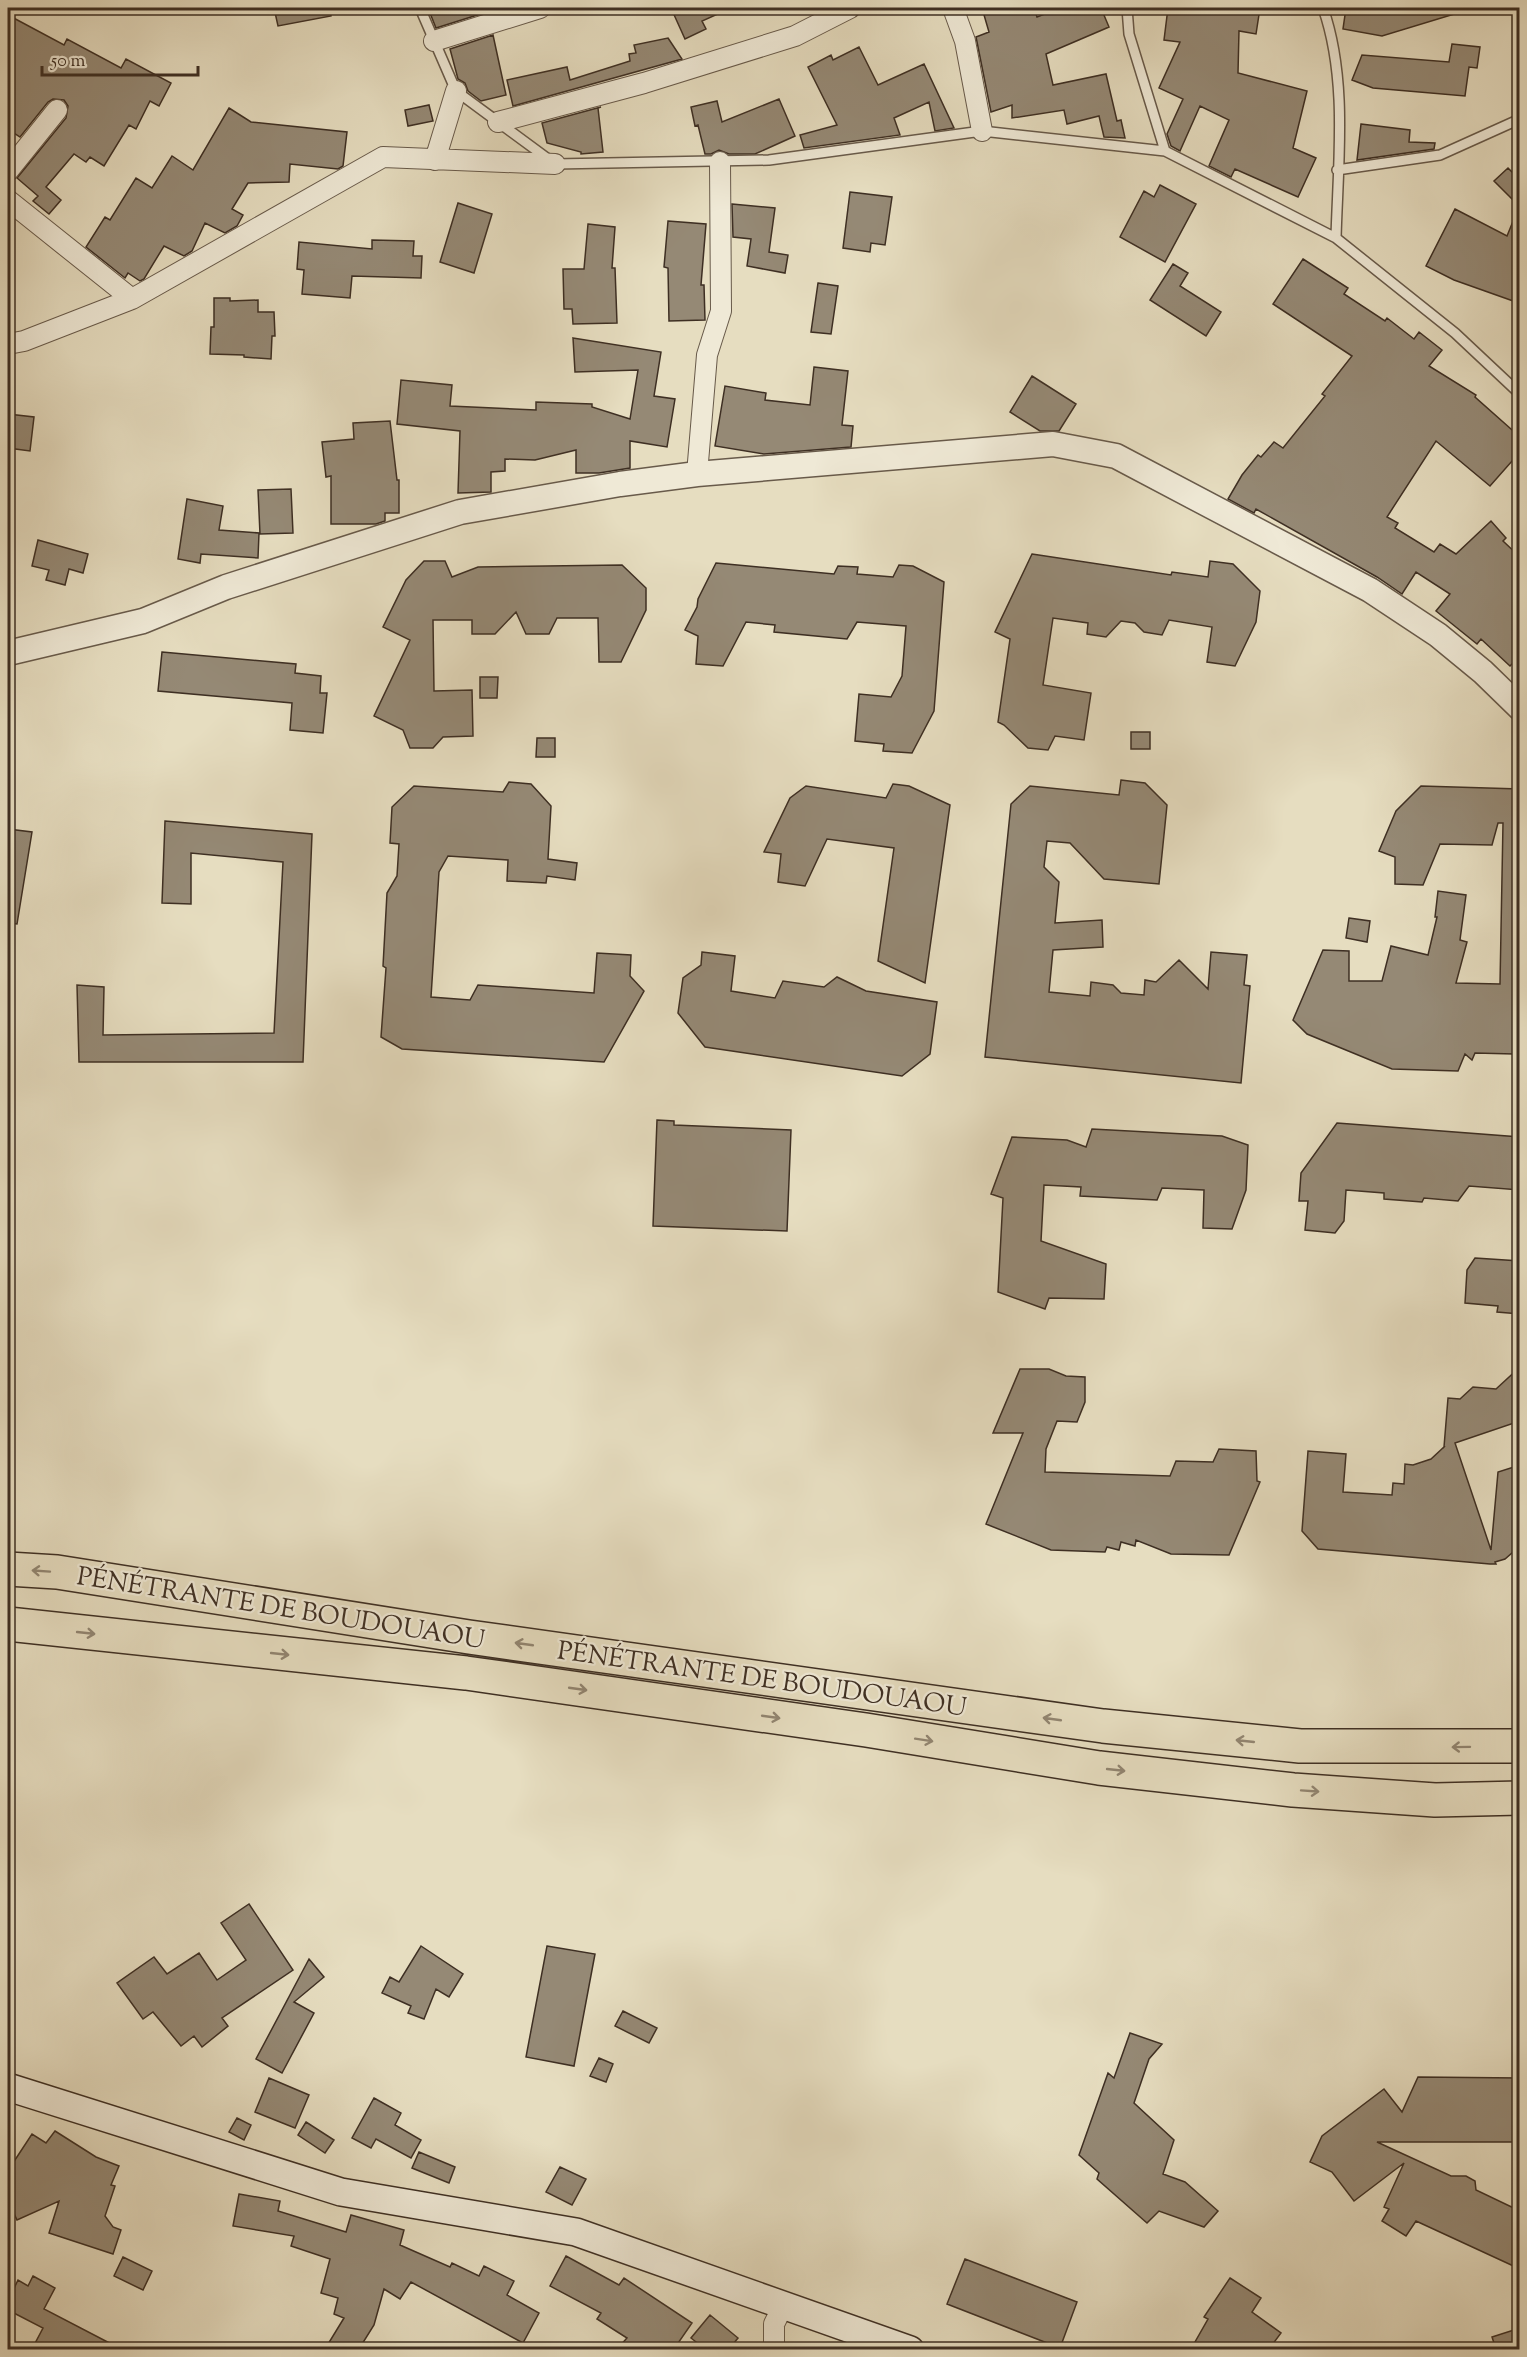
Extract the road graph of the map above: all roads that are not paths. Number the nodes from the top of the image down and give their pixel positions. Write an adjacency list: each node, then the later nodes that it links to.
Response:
1 (420, 8): 7 (lane)
2 (540, 8): 7 (street)
3 (850, 8): 10 (street)
4 (953, 8): 12 (street)
5 (1127, 8): 13 (lane)
6 (1323, 8): 17 (lane)
7 (434, 41): 8 (lane)
8 (456, 91): 10 (lane); 14 (street)
9 (57, 110): 18 (street)
10 (498, 122): 16 (lane)
11 (1518, 123): 17 (lane)
12 (982, 131): 13 (lane); 15 (lane)
13 (1165, 150): 20 (lane)
14 (435, 160): 16 (street); 21 (street)
15 (720, 162): 16 (lane); 24 (street)
16 (555, 164)
17 (1337, 170): 20 (lane)
18 (8, 171)
19 (8, 200): 21 (street)
20 (1336, 238): 23 (lane)
21 (132, 298): 22 (street)
22 (8, 344)
23 (1520, 394)
24 (697, 474): 25 (street); 26 (street)
25 (8, 653)
26 (1520, 708)
27 (8, 1569): 31 (highway, PÉNÉTRANTE DE BOUDOUAOU, one-way to 27)
28 (8, 1624): 29 (highway, PÉNÉTRANTE DE BOUDOUAOU)
29 (53, 1630): 30 (highway); 32 (highway, PÉNÉTRANTE DE BOUDOUAOU, one-way to 32)
30 (8, 1632)
31 (1520, 1746)
32 (1520, 1798)
33 (8, 2087): 34 (main road)
34 (783, 2306): 35 (street); 36 (main road)
35 (774, 2349)
36 (910, 2349)

